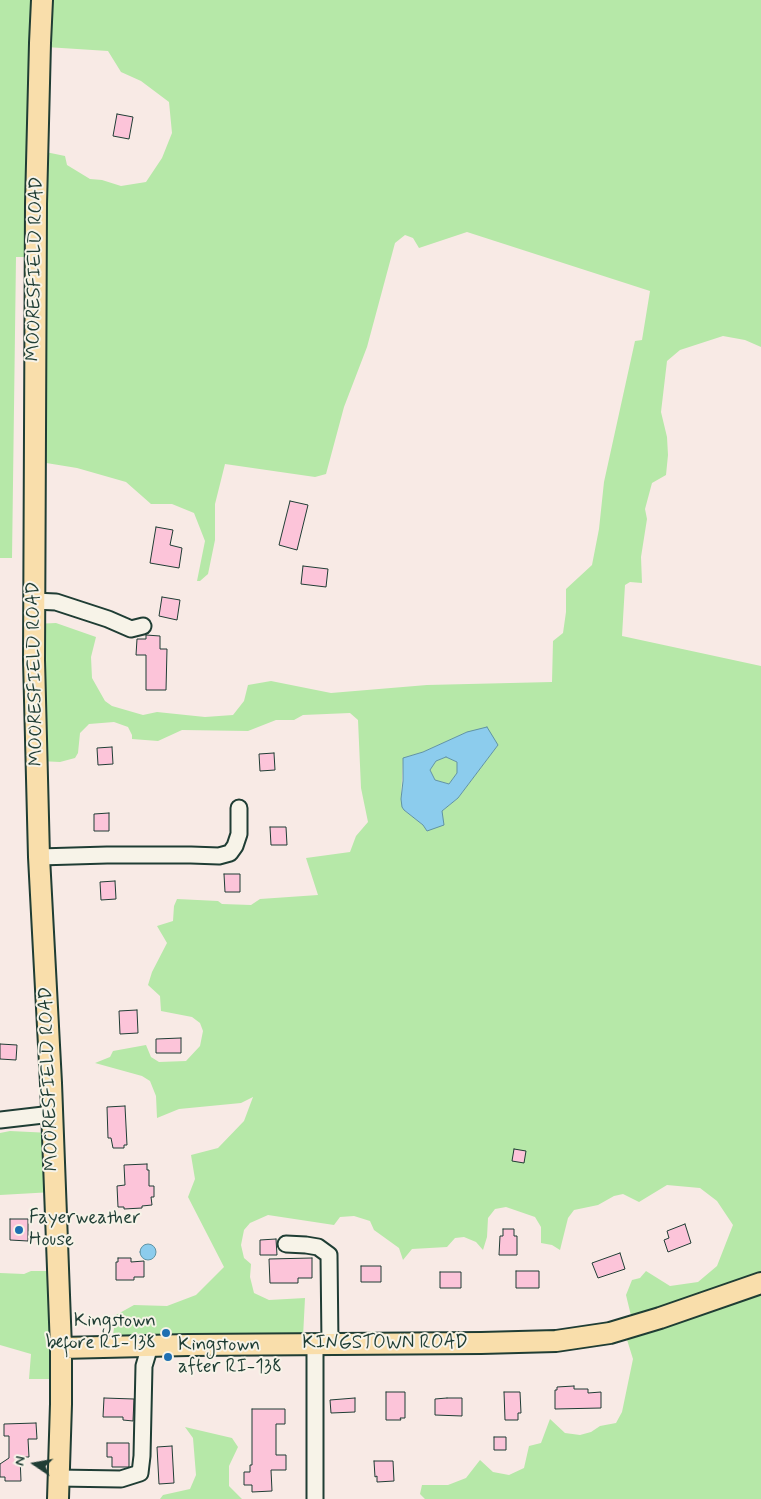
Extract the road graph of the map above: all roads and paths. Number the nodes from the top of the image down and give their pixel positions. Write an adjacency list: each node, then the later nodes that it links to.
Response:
1 (42, 0): 2 (main road, MOORESFIELD ROAD)
2 (34, 601): 3 (street); 5 (main road, MOORESFIELD ROAD)
3 (143, 626)
4 (239, 808): 5 (street)
5 (39, 857): 6 (main road, MOORESFIELD ROAD)
6 (52, 1114): 7 (street); 12 (main road, MOORESFIELD ROAD)
7 (0, 1120)
8 (286, 1244): 10 (street)
9 (761, 1283): 10 (main road, KINGSTOWN ROAD)
10 (322, 1344): 11 (main road, KINGSTOWN ROAD); 15 (street)
11 (150, 1346): 12 (main road, KINGSTOWN ROAD); 13 (street)
12 (61, 1348): 13 (main road)
13 (58, 1478): 14 (main road)
14 (58, 1499)
15 (315, 1499)

